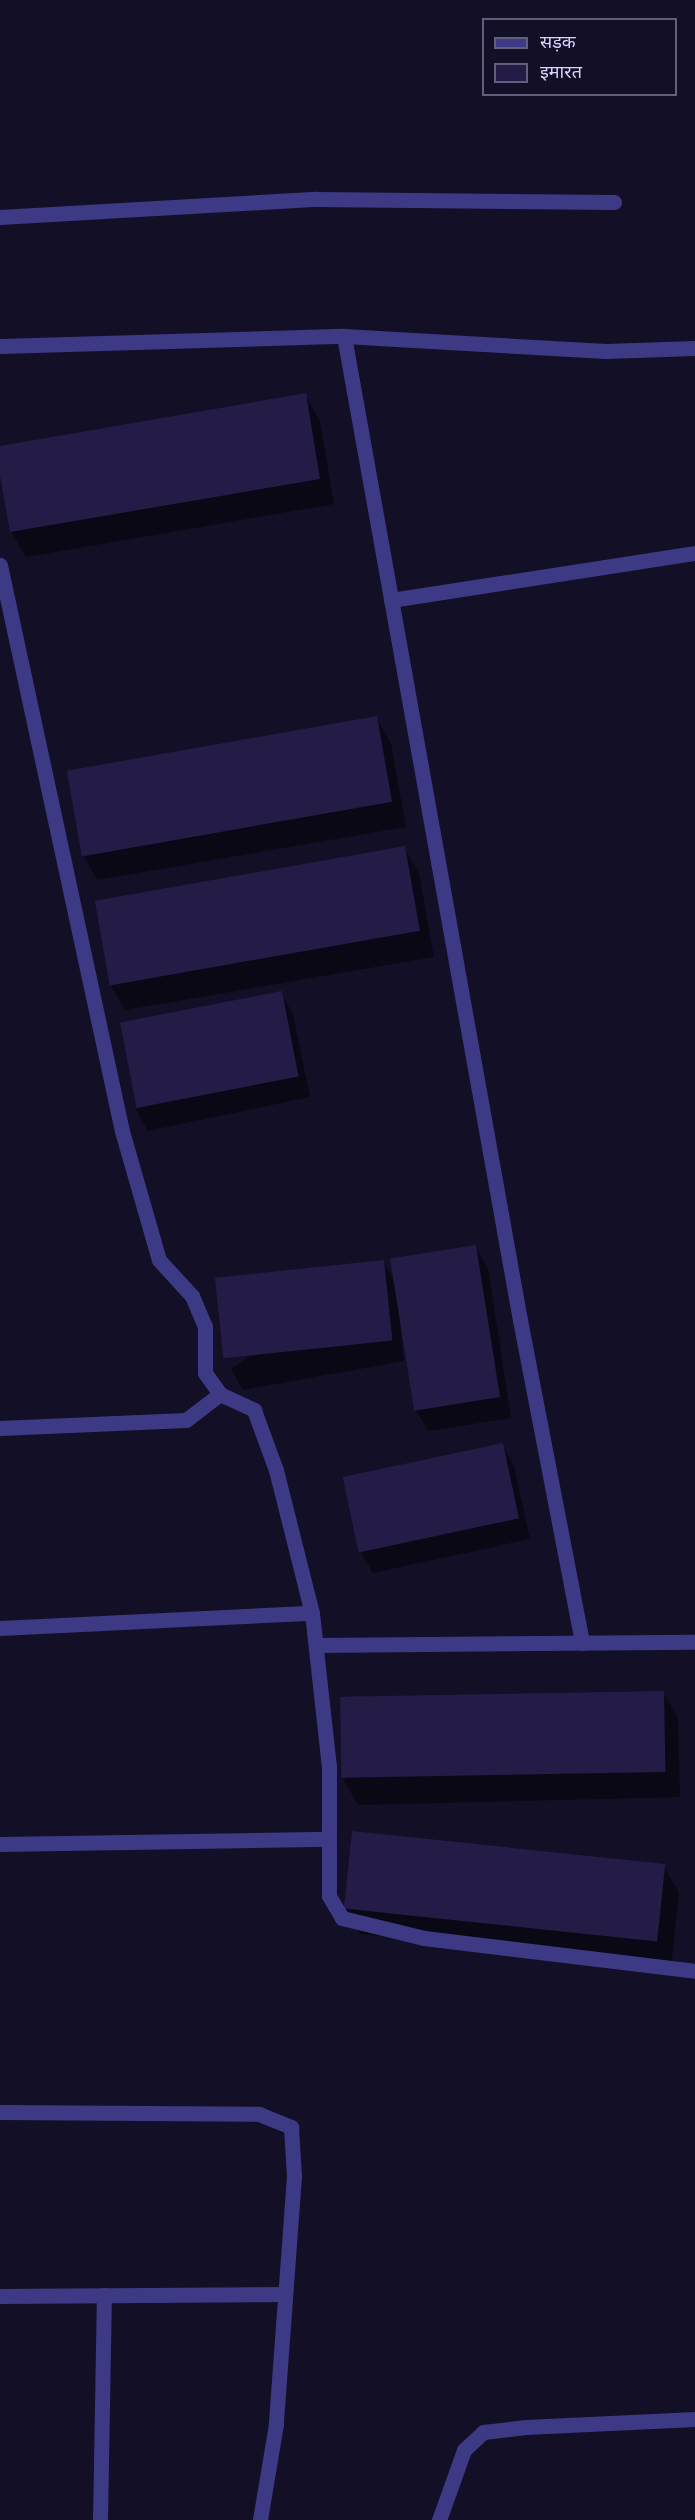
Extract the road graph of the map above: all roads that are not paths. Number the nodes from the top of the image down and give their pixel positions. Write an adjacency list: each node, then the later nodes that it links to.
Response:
1 (614, 202): 2 (street)
2 (0, 217)
3 (344, 336): 4 (street); 5 (street); 8 (street)
4 (0, 346)
5 (695, 348)
6 (695, 553): 8 (street)
7 (0, 565): 9 (street)
8 (392, 600): 14 (street)
9 (220, 1394): 10 (street); 11 (street)
10 (0, 1428)
11 (312, 1612): 12 (street); 15 (street)
12 (0, 1628)
13 (695, 1642): 14 (street)
14 (582, 1643): 15 (street)
15 (315, 1645): 16 (street)
16 (329, 1839): 17 (street); 18 (street)
17 (0, 1844)
18 (695, 1971)
19 (0, 2112): 20 (street)
20 (285, 2294): 22 (street); 25 (street)
21 (0, 2295): 22 (street)
22 (104, 2295): 24 (street)
23 (695, 2419): 26 (street)
24 (100, 2520)
25 (260, 2520)
26 (439, 2520)

